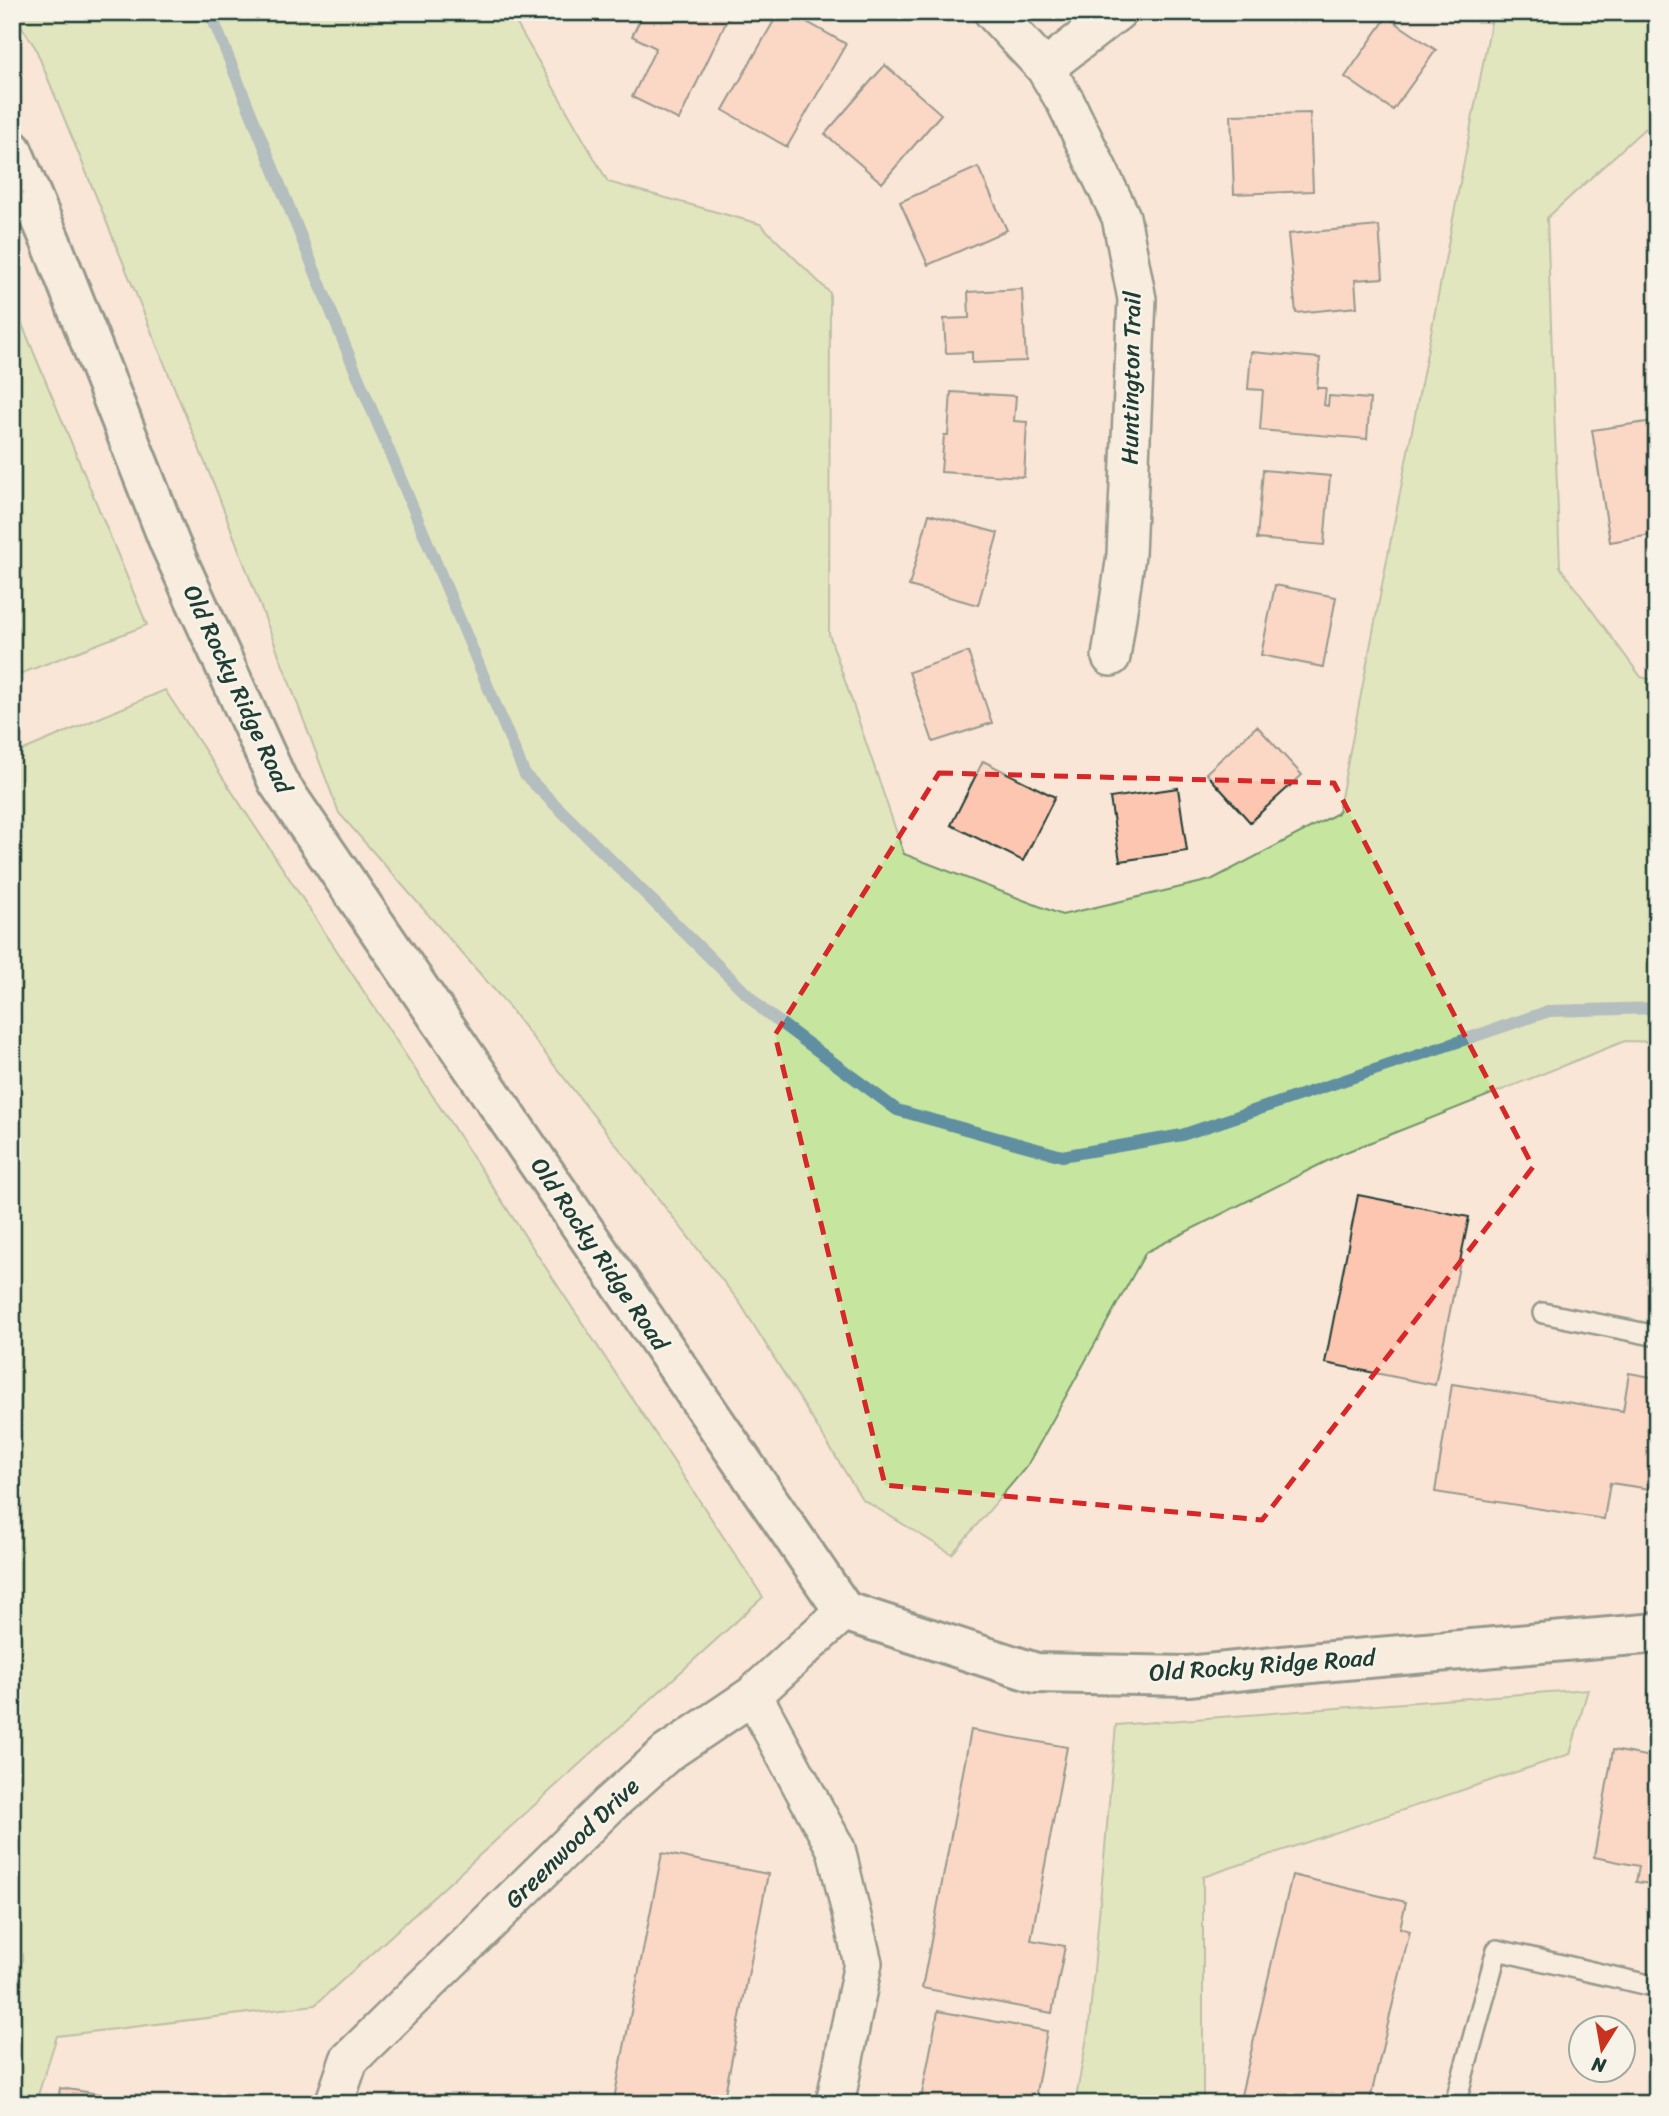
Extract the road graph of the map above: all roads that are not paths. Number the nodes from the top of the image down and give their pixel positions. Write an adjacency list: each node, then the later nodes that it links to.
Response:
1 (993, 12): 3 (street, Huntington Trail)
2 (1117, 12): 3 (street)
3 (1045, 68): 5 (street, Huntington Trail)
4 (12, 150): 8 (street, Old Rocky Ridge Road)
5 (1111, 657)
6 (1543, 1313): 7 (lane)
7 (1657, 1336)
8 (844, 1611): 9 (street, Old Rocky Ridge Road); 10 (street, Greenwood Drive)
9 (1657, 1633)
10 (753, 1695): 12 (street, Greenwood Drive); 13 (street)
11 (1657, 1987): 14 (lane)
12 (334, 2104)
13 (835, 2104)
14 (1455, 2104)

